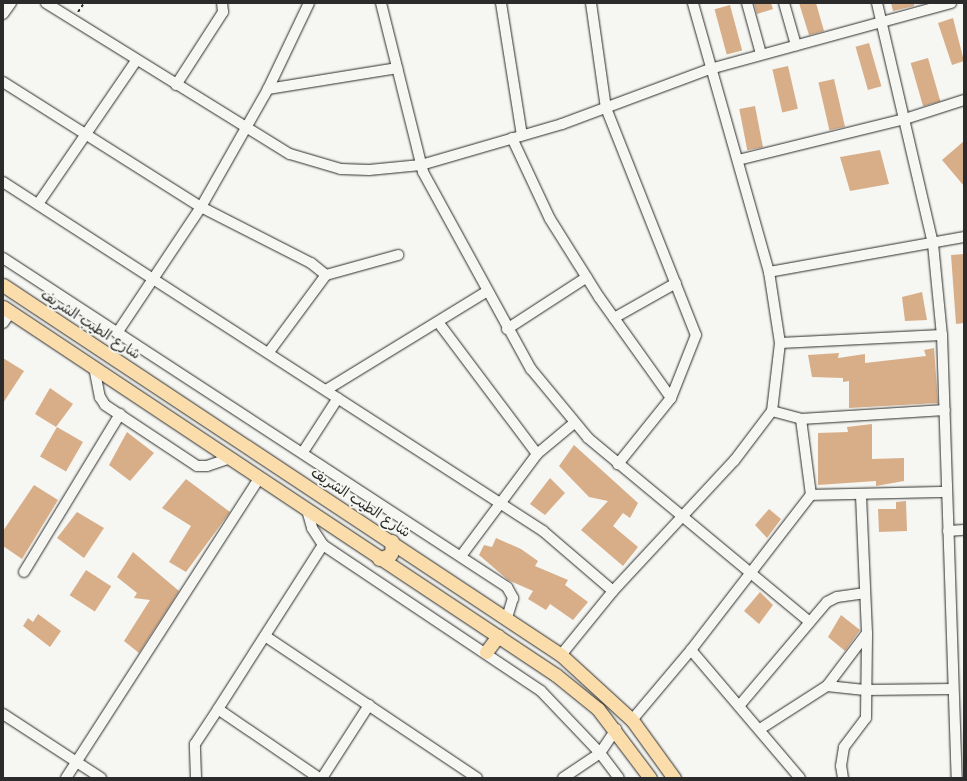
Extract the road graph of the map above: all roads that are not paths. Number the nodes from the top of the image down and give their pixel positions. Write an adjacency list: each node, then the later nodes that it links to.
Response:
1 (10, 3): 13 (street)
2 (46, 3): 17 (street)
3 (222, 3): 21 (street)
4 (309, 3): 22 (street)
5 (381, 3): 18 (street)
6 (501, 3): 28 (street)
7 (591, 3): 24 (street)
8 (693, 3): 19 (street)
9 (747, 3): 16 (street)
10 (784, 3): 15 (street)
11 (876, 3): 14 (street)
12 (951, 3): 14 (street)
13 (3, 14)
14 (882, 22): 15 (street); 25 (street)
15 (796, 45): 16 (street)
16 (761, 54): 19 (street)
17 (136, 61): 21 (street); 27 (street)
18 (397, 68): 22 (street); 30 (street)
19 (710, 69): 24 (street); 29 (street)
20 (3, 82): 27 (street)
21 (176, 85): 26 (street)
22 (268, 89): 26 (street)
23 (964, 100): 25 (street)
24 (606, 108): 28 (street); 42 (street)
25 (905, 119): 29 (street); 35 (street)
26 (245, 129): 30 (street); 33 (street)
27 (86, 134): 32 (street); 33 (street)
28 (517, 137): 30 (street); 41 (street)
29 (738, 160): 38 (street)
30 (421, 165): 44 (street)
31 (3, 182): 32 (street)
32 (38, 204): 40 (street)
33 (201, 207): 39 (street); 40 (street)
34 (964, 237): 35 (street)
35 (933, 244): 38 (street); 50 (street)
36 (398, 255): 39 (street)
37 (3, 258): 49 (street)
38 (769, 272): 51 (street)
39 (326, 275): 52 (street)
40 (152, 276): 49 (street); 52 (street)
41 (587, 277): 46 (street); 48 (street)
42 (676, 283): 46 (street); 56 (street)
43 (3, 285): 75 (main road, شارع الطيب الشريف)
44 (486, 292): 47 (street); 48 (street)
45 (6, 314): 53 (main road)
46 (614, 318): 56 (street)
47 (438, 322): 54 (street); 63 (street)
48 (507, 329): 61 (street)
49 (117, 333): 62 (street)
50 (942, 335): 51 (street); 57 (street)
51 (780, 343): 58 (street)
52 (268, 352): 54 (street)
53 (94, 366): 59 (street); 64 (main road)
54 (326, 390): 55 (street)
55 (338, 398): 62 (street); 70 (street)
56 (671, 398): 65 (street)
57 (945, 410): 60 (street); 67 (street)
58 (772, 411): 60 (street); 72 (street)
59 (120, 414): 64 (street); 80 (street)
60 (801, 419): 69 (street)
61 (573, 424): 63 (street); 65 (street)
62 (303, 452): 77 (street)
63 (537, 454): 70 (street)
64 (230, 458): 66 (main road)
65 (618, 464): 72 (street)
66 (259, 479): 71 (main road); 104 (street)
67 (946, 492): 68 (street); 73 (street)
68 (861, 494): 69 (street); 84 (street)
69 (811, 495): 81 (street)
70 (497, 504): 77 (street); 83 (street)
71 (307, 510): 76 (street); 78 (main road)
72 (683, 518): 81 (street); 83 (street)
73 (948, 530): 74 (street); 94 (street)
74 (964, 530)
75 (392, 541): 78 (main road); 79 (main road, شارع الطيب الشريف)
76 (323, 545): 88 (street); 91 (street)
77 (461, 556): 85 (street)
78 (379, 560): 82 (main road)
79 (424, 563): 82 (main road); 85 (main road, شارع الطيب الشريف)
80 (24, 572)
81 (748, 574): 86 (street); 90 (street)
82 (413, 582): 89 (main road)
83 (613, 592): 92 (street)
84 (864, 593): 86 (street); 87 (street)
85 (506, 618): 92 (main road, شارع الطيب الشريف)
86 (810, 622): 97 (street)
87 (867, 633): 93 (street); 95 (street)
88 (265, 636): 96 (street); 98 (street)
89 (498, 636): 91 (main road); 102 (main road)
90 (691, 650): 97 (street); 100 (street)
91 (486, 652): 103 (street)
92 (560, 655): 100 (main road, شارع الطيب الشريف)
93 (827, 686): 95 (street); 101 (street)
94 (953, 689): 95 (street); 116 (street)
95 (865, 690): 115 (street)
96 (369, 705): 108 (street); 109 (street)
97 (739, 706): 101 (street)
98 (218, 709): 107 (street); 108 (street)
99 (3, 714): 104 (street)
100 (632, 720): 113 (main road, شارع الطيب الشريف)
101 (760, 728): 114 (street)
102 (616, 729): 103 (street); 112 (main road)
103 (600, 753): 110 (street); 111 (street)
104 (76, 762): 105 (street); 106 (street)
105 (66, 778)
106 (101, 778)
107 (196, 778)
108 (321, 778)
109 (477, 778)
110 (563, 778)
111 (619, 778)
112 (650, 778)
113 (674, 778)
114 (800, 778)
115 (843, 778)
116 (957, 778)

